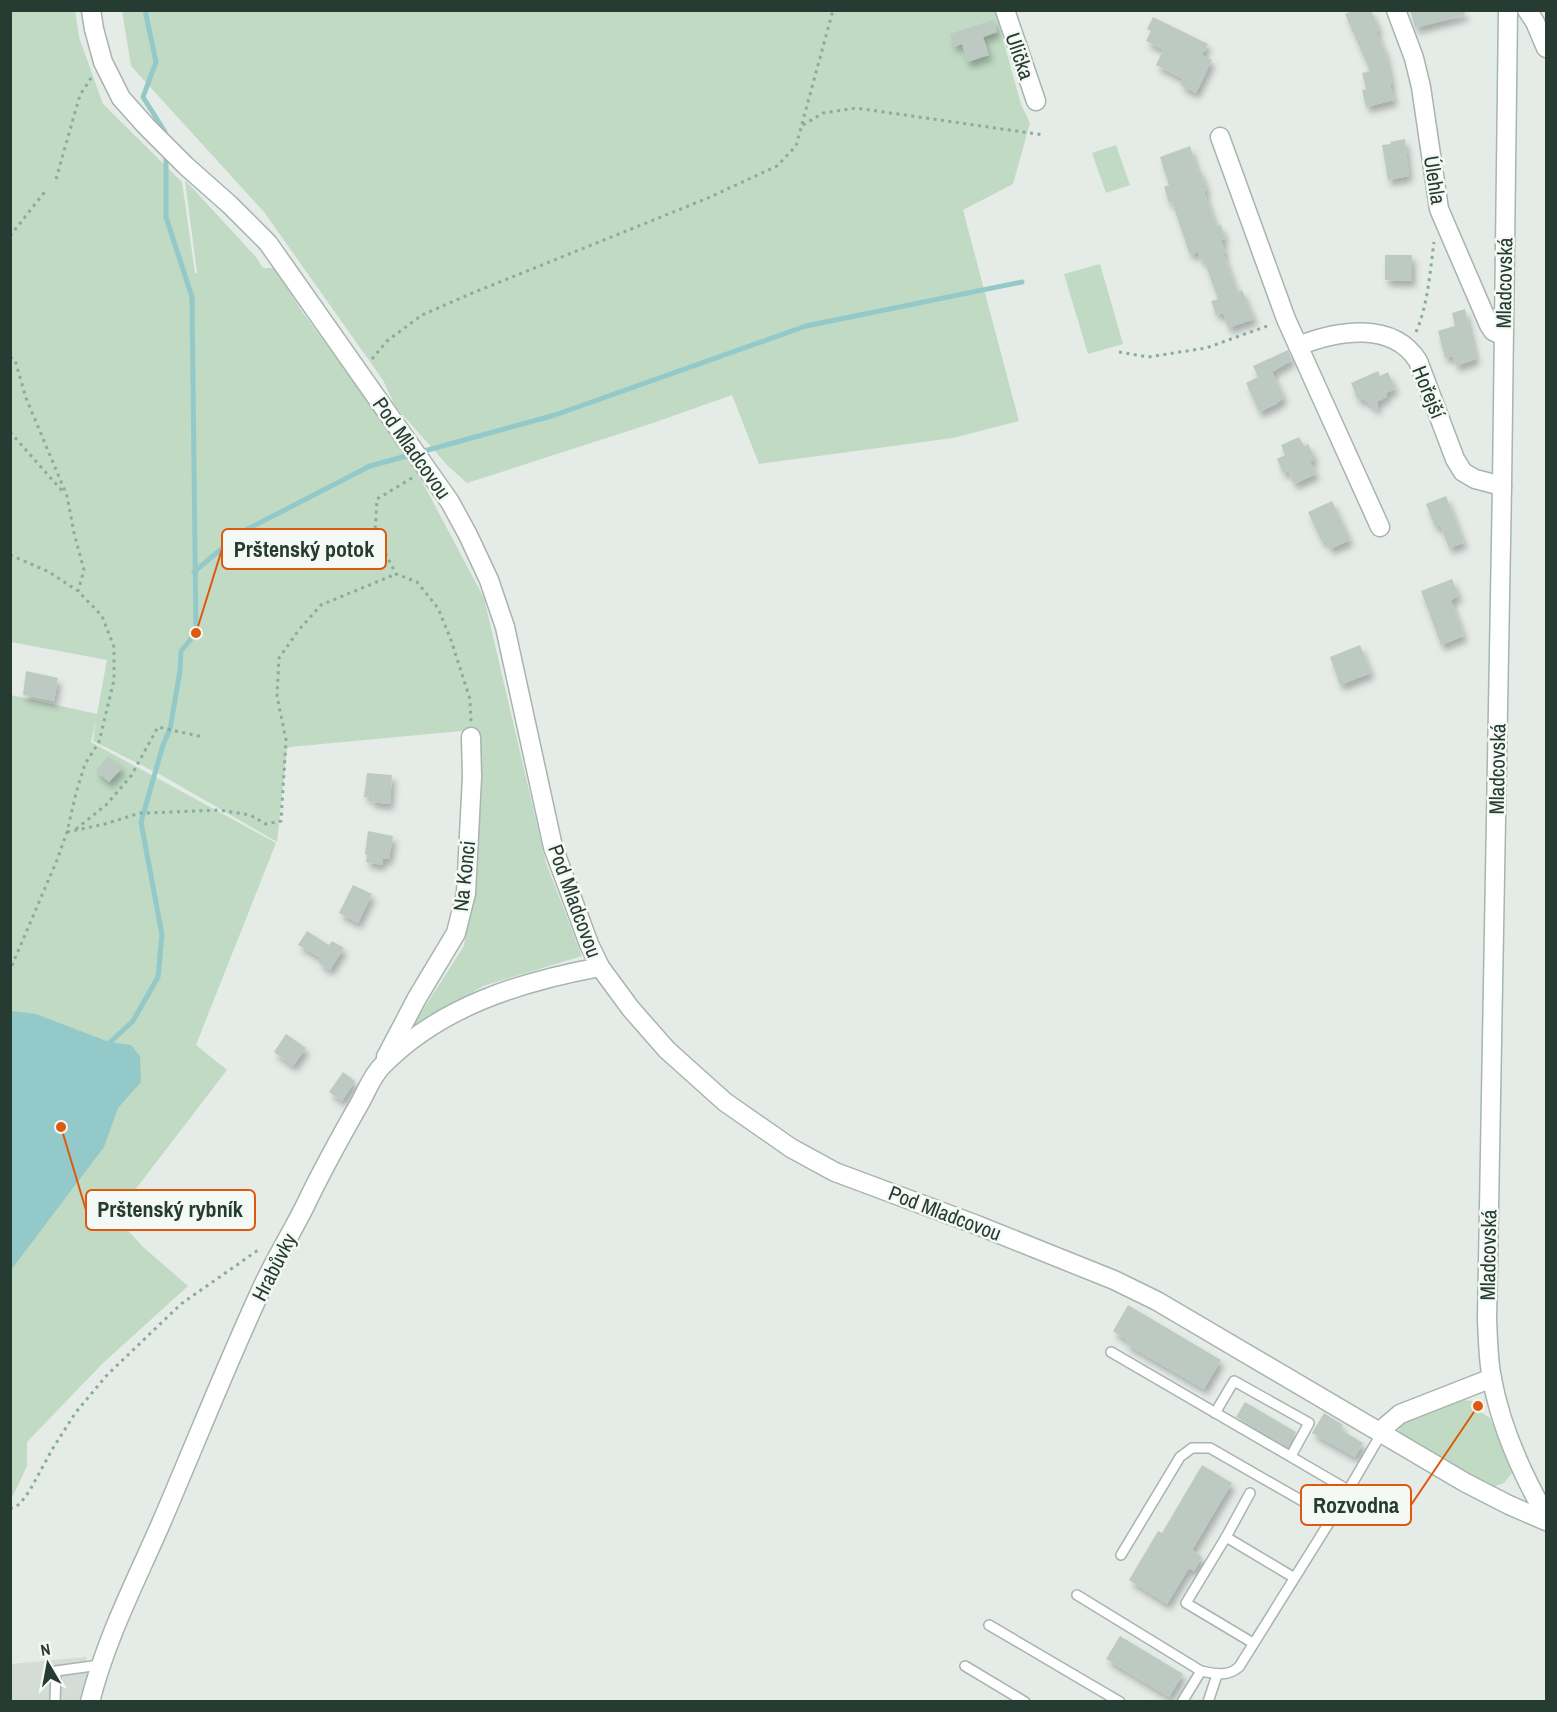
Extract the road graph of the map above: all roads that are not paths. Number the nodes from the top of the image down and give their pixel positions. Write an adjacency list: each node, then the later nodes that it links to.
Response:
1 (91, 10): 14 (street, Pod Mladcovou)
2 (1005, 10): 7 (street, Ulička)
3 (1396, 10): 9 (street, Úlehla)
4 (1508, 10): 9 (street, Mladcovská)
5 (1527, 10): 6 (street)
6 (1546, 48)
7 (1036, 101)
8 (1220, 137): 10 (street)
9 (1503, 336): 11 (street, Mladcovská)
10 (1298, 346): 11 (street, Hořejší); 12 (street)
11 (1502, 486): 17 (street, Mladcovská)
12 (1380, 527)
13 (471, 737): 15 (street, Na Konci)
14 (600, 967): 15 (street, Hrabůvky); 19 (street, Pod Mladcovou)
15 (381, 1066): 31 (street, Hrabůvky)
16 (1111, 1352): 18 (lane)
17 (1492, 1378): 19 (street); 24 (street, Mladcovská)
18 (1215, 1413): 20 (lane); 20 (lane)
19 (1378, 1436): 21 (lane); 24 (street, Pod Mladcovou)
20 (1291, 1456): 21 (lane)
21 (1348, 1490): 23 (lane)
22 (1250, 1493): 25 (lane)
23 (1332, 1518): 26 (lane); 27 (lane)
24 (1546, 1519)
25 (1226, 1537): 27 (lane); 30 (lane)
26 (1121, 1555)
27 (1293, 1577): 30 (lane)
28 (1077, 1596): 33 (lane)
29 (989, 1626): 38 (lane)
30 (1253, 1643): 34 (lane)
31 (100, 1665): 35 (lane); 36 (street, Hrabůvky)
32 (965, 1666): 37 (lane)
33 (1201, 1671): 34 (lane); 39 (lane)
34 (1217, 1675): 40 (lane)
35 (56, 1701)
36 (90, 1701)
37 (1025, 1701)
38 (1120, 1701)
39 (1182, 1701)
40 (1208, 1701)

